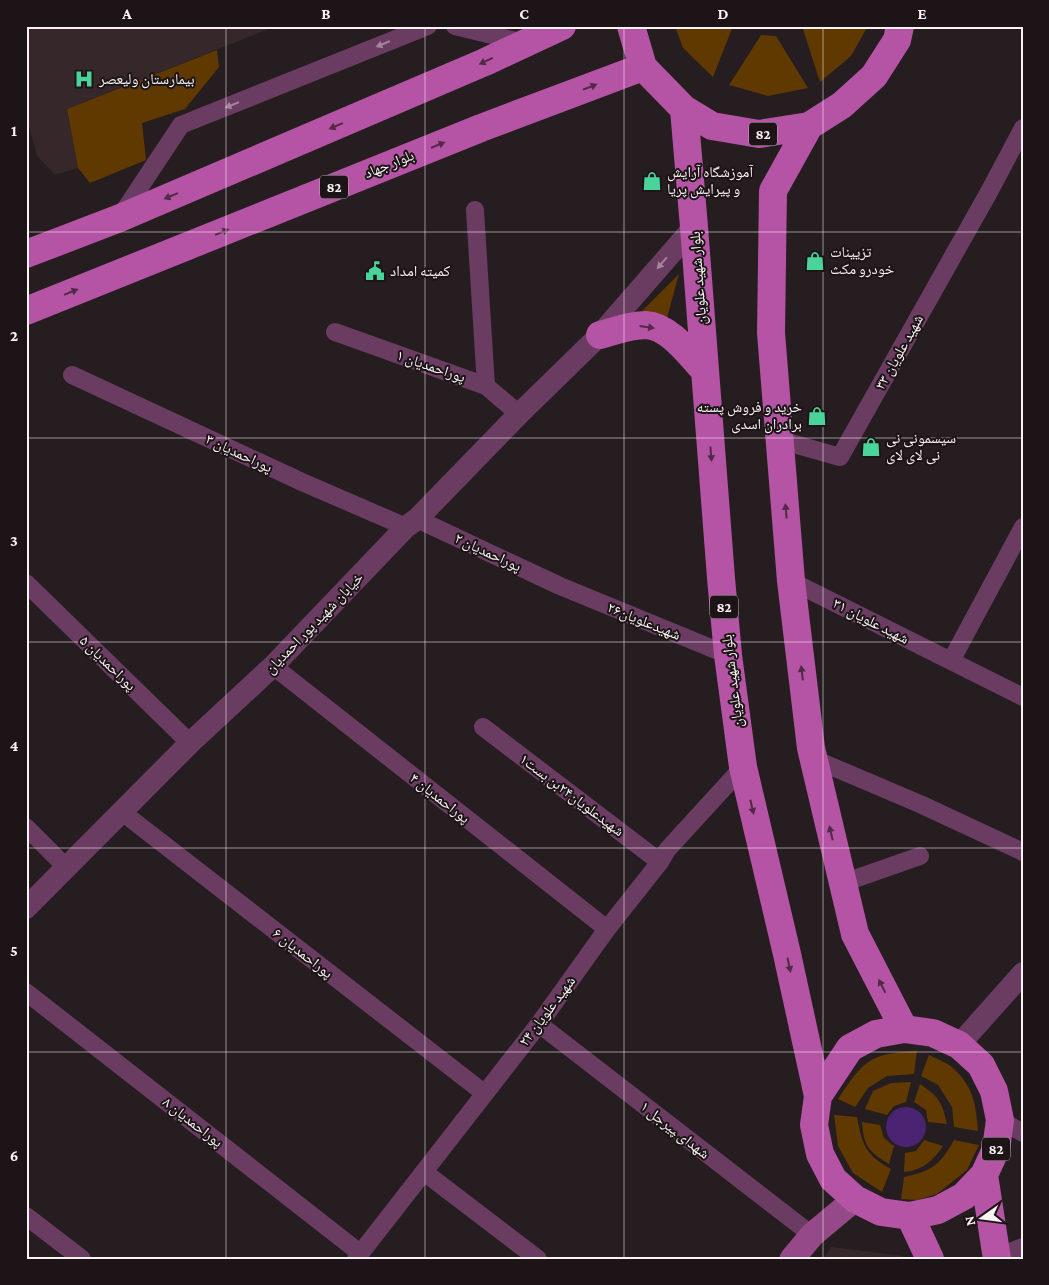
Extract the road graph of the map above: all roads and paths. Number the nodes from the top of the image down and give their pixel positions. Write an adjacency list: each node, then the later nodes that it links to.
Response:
1 (428, 26): 12 (street, one-way to 12)
2 (455, 26): 6 (street)
3 (562, 26): 6 (main road)
4 (630, 26): 7 (main road, 82)
5 (900, 26): 9 (main road, 82)
6 (524, 43): 12 (main road, one-way to 12)
7 (643, 67): 8 (main road, 82); 15 (main road, بلوار جهاد / 82, one-way to 7)
8 (684, 109): 9 (main road, 82); 13 (main road, بلوار شهید علویان / 82)
9 (809, 126): 22 (main road, 82)
10 (1023, 128): 22 (street, شهید علویان ۳۳)
11 (475, 210): 20 (street)
12 (120, 218): 14 (main road)
13 (694, 227): 17 (street, خیابان شهید پور احمدیان, one-way to 17); 18 (main road, بلوار شهید علویان / 82)
14 (26, 254)
15 (26, 311)
16 (335, 332): 20 (street, پوراحمدیان ۱)
17 (600, 335): 18 (main road, one-way to 18); 21 (street, خیابان شهید پور احمدیان)
18 (704, 370): 28 (main road, بلوار شهید علویان / 82, one-way to 28)
19 (72, 375): 23 (street, پوراحمدیان ۳)
20 (486, 386): 21 (street, پوراحمدیان ۱)
21 (519, 414): 23 (street, خیابان شهید پور احمدیان)
22 (780, 440): 25 (main road, 82, one-way to 22)
23 (412, 523): 27 (street, پوراحمدیان ۲); 30 (street, خیابان شهید پور احمدیان)
24 (1023, 527): 29 (street)
25 (791, 581): 29 (street, شهید علویان ۳۱); 34 (main road, 82, one-way to 25)
26 (26, 583): 33 (street, پوراحمدیان ۵)
27 (560, 586): 28 (street, شهیدعلویان۲۶)
28 (728, 656): 35 (main road, بلوار شهید علویان / 82)
29 (951, 661): 31 (street, شهید علویان ۳۱)
30 (273, 666): 33 (street, خیابان شهید پور احمدیان); 44 (street, پوراحمدیان ۴)
31 (1023, 697)
32 (483, 727): 40 (street, شهیدعلویان۲۴بن بست۱)
33 (190, 743): 36 (street, خیابان شهید پور احمدیان)
34 (814, 759): 38 (street); 42 (main road, 82, one-way to 34)
35 (743, 767): 40 (street, شهید علویان ۲۴); 51 (main road, بلوار شهید علویان / 82, one-way to 51)
36 (122, 812): 41 (street, خیابان شهید پور احمدیان); 50 (street, پوراحمدیان ۶)
37 (26, 827): 41 (street)
38 (1023, 852)
39 (920, 856): 42 (street)
40 (660, 862): 44 (street, شهید علویان ۲۴)
41 (66, 867): 43 (street, خیابان شهید پور احمدیان)
42 (843, 884): 48 (main road, 82, one-way to 42)
43 (26, 908)
44 (607, 929): 47 (street, شهید علویان ۲۴)
45 (1023, 973): 49 (street)
46 (26, 992): 61 (street, پوراحمدیان ۸)
47 (539, 1024): 50 (street, شهید علویان ۲۴); 58 (street, شهدای ‍‍‍‍‍‍پیرجل ۱)
48 (904, 1029): 49 (main road, 82); 51 (main road, 82)
49 (959, 1045): 52 (main road, 82)
50 (484, 1093): 53 (street, شهید علویان ۲۴)
51 (818, 1096): 55 (main road, 82)
52 (1011, 1126): 54 (main road, 82)
53 (424, 1172): 61 (street, شهید علویان ۲۴); 63 (street)
54 (984, 1175): 57 (main road, 82); 62 (main road, 82)
55 (855, 1199): 57 (main road, 82); 58 (main road)
56 (26, 1216): 60 (street)
57 (910, 1216): 65 (main road)
58 (812, 1235): 64 (main road)
59 (1023, 1246): 62 (street)
60 (71, 1255)
61 (358, 1256)
62 (997, 1258)
63 (538, 1259)
64 (792, 1259)
65 (930, 1259)

